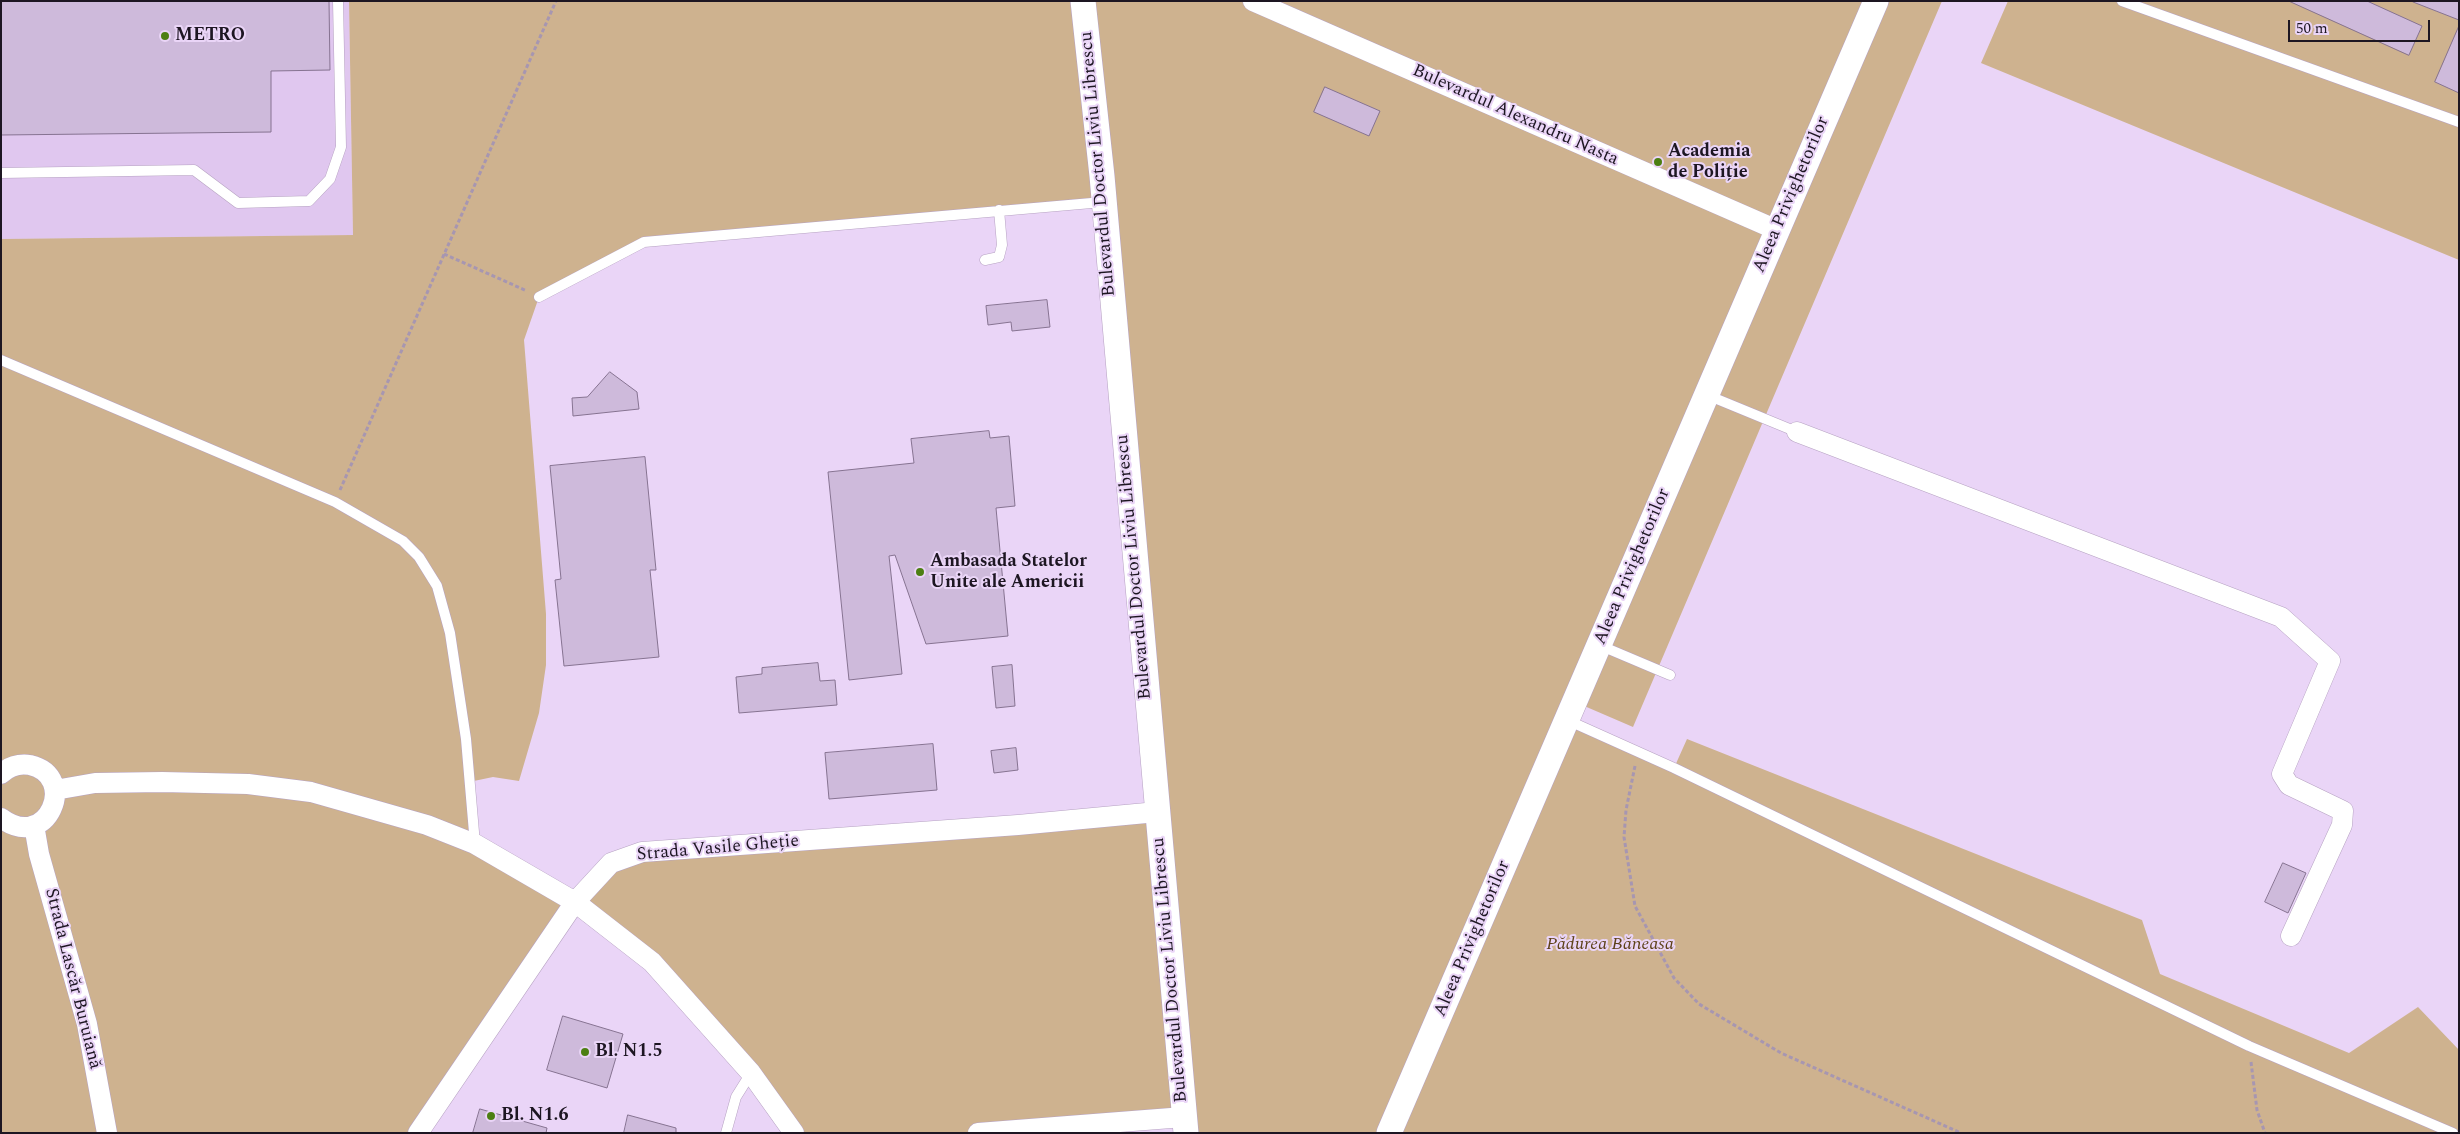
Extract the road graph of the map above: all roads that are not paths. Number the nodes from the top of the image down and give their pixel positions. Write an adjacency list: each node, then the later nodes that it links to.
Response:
1 (338, 1): 7 (lane)
2 (1083, 1): 8 (street, Bulevardul Doctor Liviu Librescu)
3 (1253, 1): 10 (street, Bulevardul Alexandru Nasta)
4 (1876, 1): 10 (street, Aleea Privighetorilor)
5 (2122, 1): 6 (lane)
6 (2459, 122)
7 (1, 173)
8 (1103, 202): 9 (lane); 21 (street, Bulevardul Doctor Liviu Librescu)
9 (999, 210): 11 (lane); 12 (lane)
10 (1777, 230): 14 (street, Aleea Privighetorilor)
11 (985, 260)
12 (539, 296)
13 (1, 360): 24 (lane)
14 (1707, 395): 15 (lane); 16 (street, Aleea Privighetorilor)
15 (1797, 432): 26 (street)
16 (1600, 645): 17 (lane); 18 (street, Aleea Privighetorilor)
17 (1670, 675)
18 (1567, 720): 35 (street, Aleea Privighetorilor); 36 (lane)
19 (1, 774): 20 (street)
20 (55, 790): 23 (street); 24 (street)
21 (1157, 812): 25 (street, Strada Vasile Gheție); 28 (street, Bulevardul Doctor Liviu Librescu)
22 (1, 818): 23 (street)
23 (34, 826): 30 (street, Strada Lascăr Buruiană)
24 (475, 844): 25 (street)
25 (575, 902): 27 (street); 31 (street, Strada Vasile Gheție)
26 (2291, 936)
27 (750, 1073): 32 (lane); 33 (street)
28 (1185, 1125): 29 (street)
29 (1048, 1130): 34 (street)
30 (107, 1133)
31 (418, 1133)
32 (726, 1133)
33 (794, 1133)
34 (978, 1133)
35 (1389, 1133)
36 (2453, 1133)

